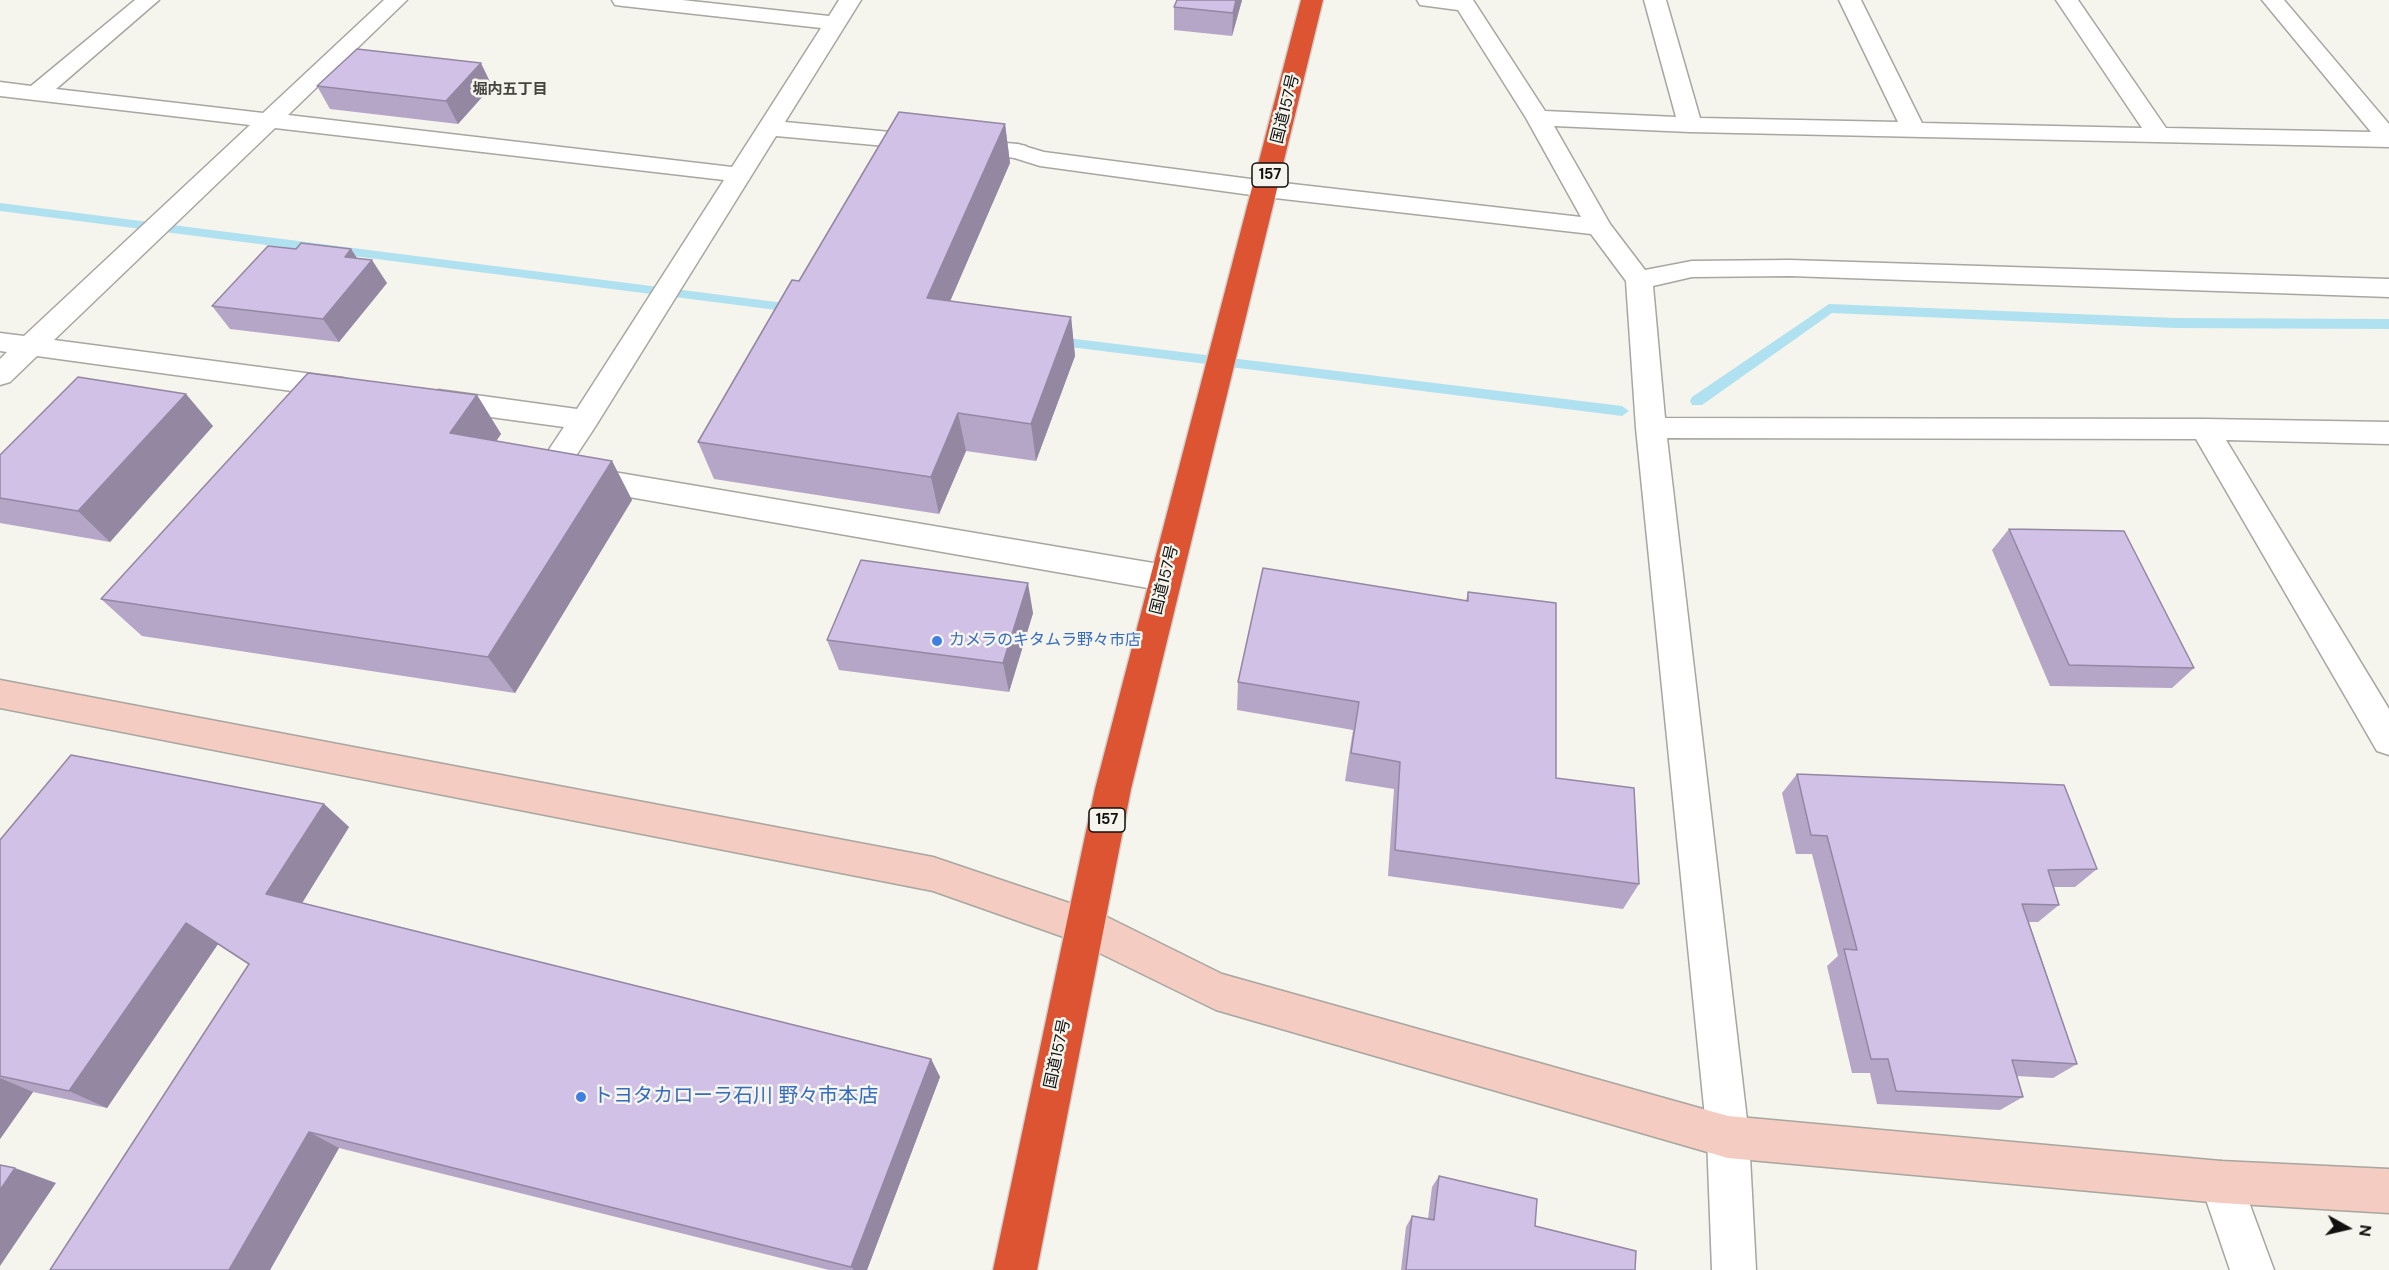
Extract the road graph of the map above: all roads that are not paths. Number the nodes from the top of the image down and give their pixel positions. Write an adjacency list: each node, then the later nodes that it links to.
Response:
1 (148, 0): 13 (street)
2 (396, 0): 15 (street)
3 (623, 0): 11 (street)
4 (850, 0): 11 (street)
5 (1312, 0): 22 (highway, 国道157号 / 157)
6 (1428, 0): 14 (street)
7 (1655, 0): 16 (street)
8 (1850, 0): 18 (street)
9 (2067, 0): 19 (street)
10 (2273, 0): 20 (street)
11 (835, 23): 17 (street)
12 (0, 89): 13 (street)
13 (35, 94): 15 (street)
14 (1538, 118): 16 (street); 23 (street)
15 (269, 121): 21 (street); 27 (street)
16 (1690, 126): 18 (street)
17 (770, 128): 21 (street); 22 (street)
18 (1914, 130): 19 (street)
19 (2159, 135): 20 (street)
20 (2389, 140)
21 (740, 175): 31 (street)
22 (1266, 189): 23 (street); 35 (highway, 国道157号 / 157)
23 (1599, 227): 24 (street)
24 (1639, 280): 25 (street); 32 (street)
25 (2389, 288)
26 (0, 342): 27 (street)
27 (30, 346): 28 (street); 29 (street)
28 (0, 375)
29 (373, 392)
30 (408, 396): 31 (street)
31 (585, 420): 35 (street)
32 (1651, 428): 33 (street); 40 (street)
33 (2205, 429): 34 (street); 37 (street)
34 (2389, 433)
35 (1165, 578): 39 (highway, 国道157号 / 157)
36 (0, 694): 39 (street)
37 (2378, 702): 38 (street)
38 (2389, 740)
39 (1085, 926): 40 (street); 43 (highway, 国道157号 / 157)
40 (1728, 1137): 41 (street); 44 (street)
41 (2221, 1182): 42 (street); 45 (street)
42 (2389, 1191)
43 (1015, 1270)
44 (1734, 1270)
45 (2252, 1270)

